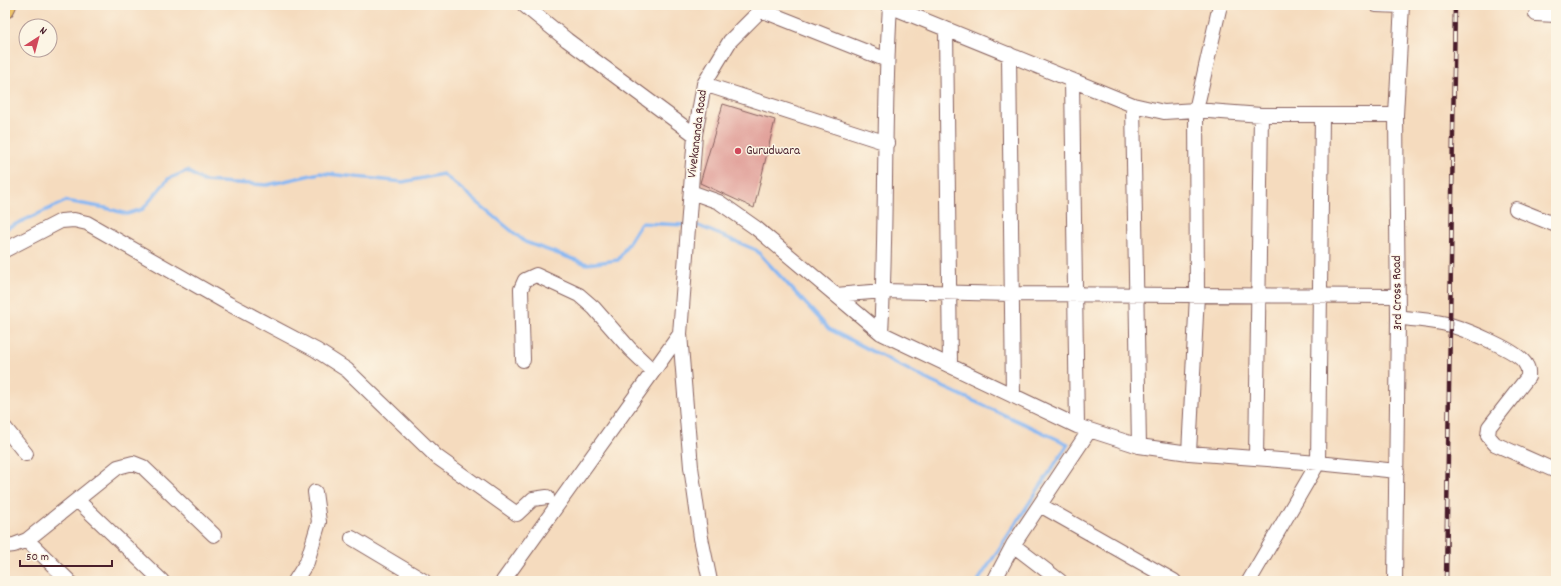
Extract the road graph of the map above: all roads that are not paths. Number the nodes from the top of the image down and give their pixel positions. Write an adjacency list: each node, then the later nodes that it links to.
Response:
1 (6, 5): 8 (main road)
2 (524, 5): 21 (street)
3 (1220, 5): 17 (street)
4 (1376, 5): 5 (street)
5 (1402, 5): 20 (street, 3rd Cross Road)
6 (889, 6): 11 (street); 13 (street)
7 (763, 8): 13 (street); 15 (street, Vivekananda Road)
8 (5, 9)
9 (1536, 14): 10 (street)
10 (1556, 15)
11 (946, 29): 12 (street); 28 (street)
12 (1008, 54): 14 (street); 29 (street)
13 (887, 60): 22 (street)
14 (1072, 80): 16 (street); 30 (street)
15 (704, 84): 21 (street, Vivekananda Road); 22 (street)
16 (1133, 105): 17 (street); 31 (street)
17 (1196, 110): 18 (street); 32 (street)
18 (1261, 114): 19 (street); 33 (street)
19 (1322, 115): 20 (street); 35 (street)
20 (1396, 115): 36 (street, 3rd Cross Road)
21 (695, 135): 23 (street, Vivekananda Road)
22 (886, 143): 27 (street)
23 (691, 192): 34 (street); 39 (street, Vivekananda Road)
24 (1516, 209): 25 (street)
25 (1556, 225)
26 (5, 250): 54 (street)
27 (883, 291): 28 (street); 34 (street); 38 (street)
28 (948, 293): 29 (street); 41 (street)
29 (1012, 294): 30 (street); 43 (street)
30 (1075, 294): 31 (street); 45 (street)
31 (1137, 295): 32 (street); 46 (street)
32 (1197, 295): 33 (street); 47 (street)
33 (1259, 295): 35 (street); 49 (street)
34 (836, 296): 38 (street)
35 (1320, 296): 36 (street); 50 (street)
36 (1397, 296): 37 (street, 3rd Cross Road)
37 (1398, 317): 51 (street, 3rd Cross Road); 52 (street)
38 (881, 333): 41 (street)
39 (680, 334): 42 (street); 67 (street, Vivekananda Road)
40 (523, 360): 42 (street)
41 (950, 365): 43 (street)
42 (653, 371): 66 (street)
43 (1013, 396): 45 (street)
44 (5, 428): 48 (street)
45 (1084, 431): 46 (street); 56 (street)
46 (1139, 446): 47 (street)
47 (1189, 453): 49 (street)
48 (26, 454)
49 (1256, 458): 50 (street)
50 (1318, 463): 51 (street); 71 (street)
51 (1397, 471): 72 (street, 3rd Cross Road)
52 (1556, 471)
53 (315, 492): 64 (street)
54 (547, 497)
55 (77, 500): 57 (street); 59 (street); 63 (street)
56 (1040, 505): 60 (street); 70 (street)
57 (214, 536)
58 (352, 538): 65 (street)
59 (27, 540): 61 (street); 62 (street)
60 (1013, 545): 68 (street); 69 (street)
61 (5, 546)
62 (69, 581)
63 (162, 581)
64 (295, 581)
65 (424, 581)
66 (503, 581)
67 (710, 581)
68 (994, 581)
69 (1060, 581)
70 (1174, 581)
71 (1249, 581)
72 (1395, 581)

